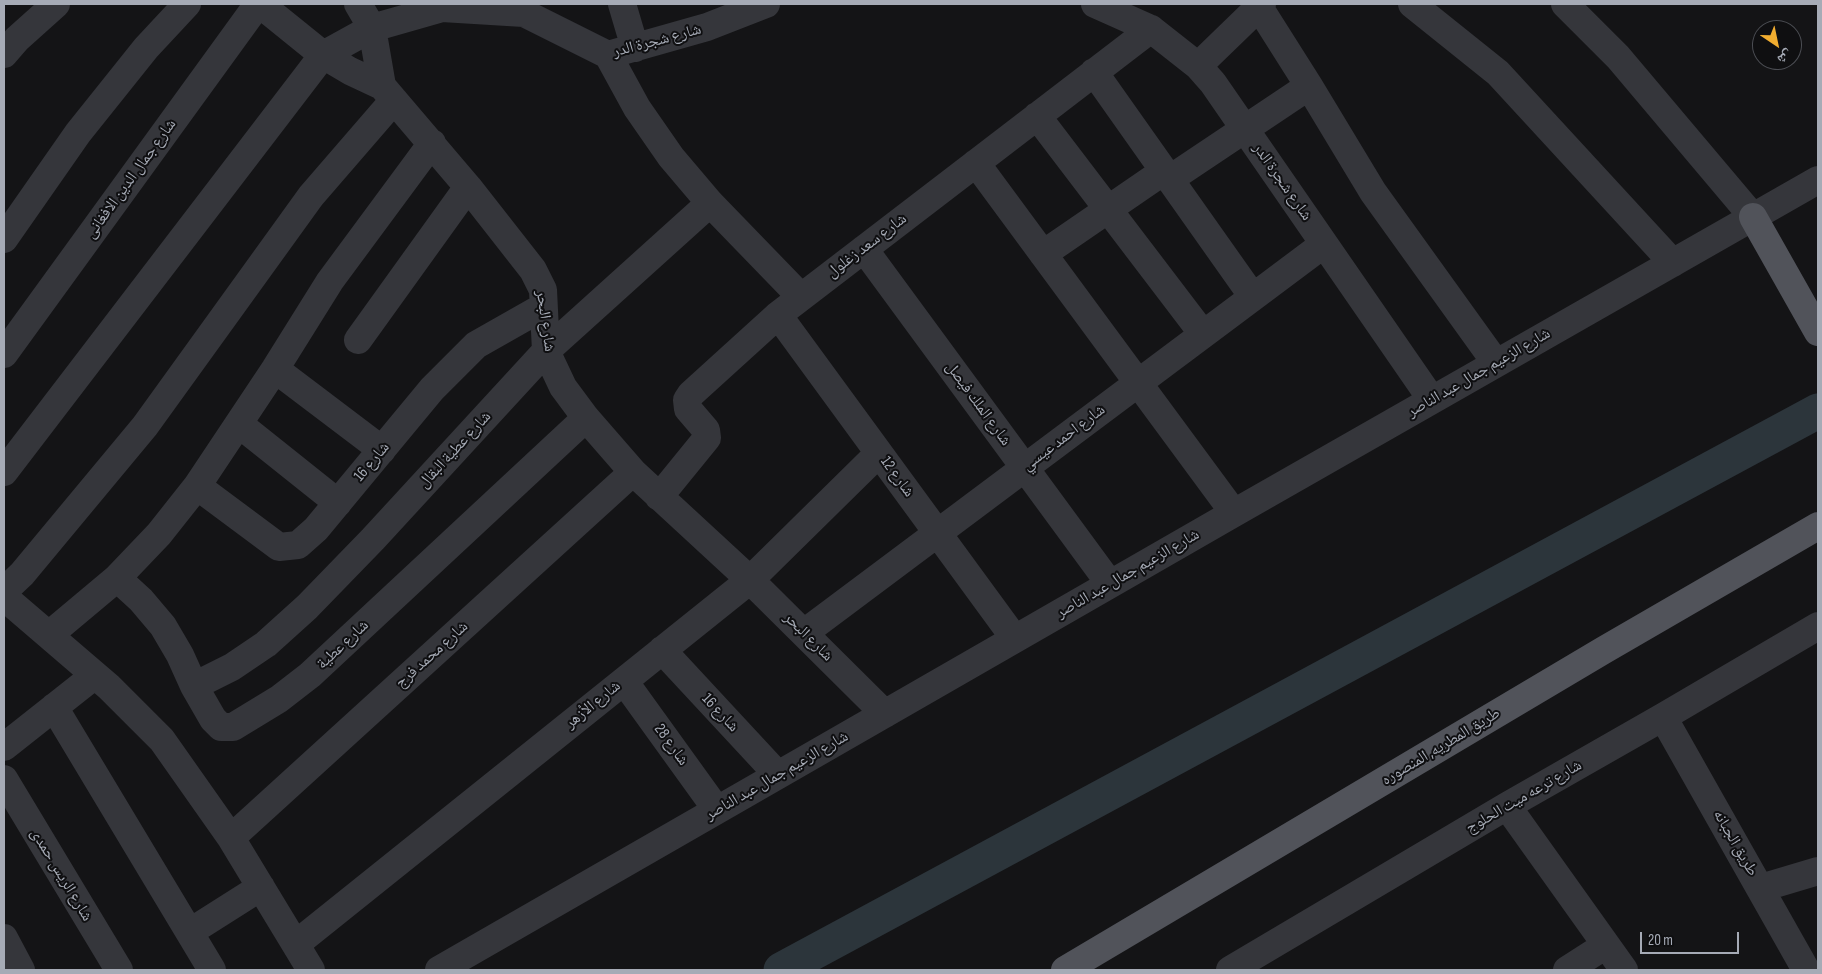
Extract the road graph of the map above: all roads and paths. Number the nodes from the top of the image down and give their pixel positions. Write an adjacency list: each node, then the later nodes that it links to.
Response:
1 (56, 4): 16 (street)
2 (187, 4): 33 (street)
3 (259, 4): 17 (street, شارع البحر); 46 (street, شارع جمال الدين الافغانى)
4 (358, 4): 13 (street)
5 (622, 4): 15 (street)
6 (1095, 4): 14 (street, شارع شجرة الدر)
7 (1412, 4): 37 (street)
8 (1566, 4): 32 (street)
9 (1260, 5): 19 (street); 21 (street)
10 (441, 6): 12 (street, شارع شجرة الدر); 13 (street, شارع شجرة الدر)
11 (755, 6): 15 (street, شارع شجرة الدر)
12 (523, 8): 18 (street, شارع شجرة الدر)
13 (372, 28): 17 (street, شارع شجرة الدر); 22 (street)
14 (1151, 28): 19 (street, شارع شجرة الدر); 20 (street, شارع سعد زغلول)
15 (635, 48): 18 (street, شارع شجرة الدر)
16 (4, 54)
17 (322, 55): 22 (street, شارع البحر); 56 (street)
18 (608, 55): 30 (street)
19 (1198, 66): 24 (street, شارع شجرة الدر)
20 (1094, 72): 23 (street, شارع سعد زغلول); 27 (street)
21 (1309, 86): 24 (street); 47 (street)
22 (388, 93): 25 (street, شارع البحر); 67 (street)
23 (1037, 116): 26 (street, شارع سعد زغلول); 31 (street)
24 (1246, 129): 27 (street); 34 (street, شارع شجرة الدر)
25 (432, 143): 29 (street, شارع البحر); 48 (street)
26 (976, 163): 35 (street, شارع سعد زغلول); 36 (street)
27 (1167, 175): 31 (street); 39 (street)
28 (1818, 180): 32 (street, شارع الزعيم جمال عبد الناصر)
29 (468, 187): 40 (street, شارع البحر); 44 (street)
30 (710, 203): 38 (street); 45 (street, شارع عطية البقال)
31 (1108, 209): 36 (street); 43 (street)
32 (1753, 217): 37 (street, شارع الزعيم جمال عبد الناصر); 42 (main road)
33 (4, 239)
34 (1324, 244): 39 (street, شارع احمد عيسي); 50 (street, شارع شجرة الدر)
35 (864, 249): 38 (street, شارع سعد زغلول); 55 (street, شارع الملك فيصل)
36 (1043, 254): 49 (street)
37 (1673, 263): 47 (street, شارع الزعيم جمال عبد الناصر)
38 (801, 297): 41 (street, شارع سعد زغلول)
39 (1254, 297): 43 (street, شارع احمد عيسي)
40 (543, 307): 45 (street, شارع البحر); 53 (street, شارع 16)
41 (778, 315): 54 (street, شارع 12); 59 (street, شارع سعد زغلول)
42 (1818, 332)
43 (1203, 334): 49 (street, شارع احمد عيسي)
44 (358, 340)
45 (546, 351): 51 (street, شارع البحر); 76 (street, شارع عطية البقال)
46 (4, 354)
47 (1496, 363): 50 (street, شارع الزعيم جمال عبد الناصر)
48 (275, 369): 52 (street); 53 (street)
49 (1138, 383): 55 (street, شارع احمد عيسي); 61 (street)
50 (1432, 400): 61 (street, شارع الزعيم جمال عبد الناصر)
51 (586, 418): 57 (street, شارع البحر); 76 (street, شارع عطية)
52 (239, 424): 58 (street); 60 (street)
53 (382, 450): 60 (street, شارع 16)
54 (879, 453): 63 (street, شارع 12); 65 (street, شارع الأزهر)
55 (1025, 468): 63 (street, شارع احمد عيسي); 66 (street, شارع الملك فيصل)
56 (4, 472)
57 (633, 472): 59 (street, شارع البحر); 85 (street, شارع محمد فرج)
58 (197, 486): 60 (street, شارع 16); 64 (street)
59 (660, 497): 65 (street, شارع البحر)
60 (338, 503)
61 (1234, 513): 66 (street, شارع الزعيم جمال عبد الناصر)
62 (1818, 526): 93 (main road, طريق المطريه, المنصوره)
63 (938, 534): 70 (street, شارع احمد عيسي); 72 (street, شارع 12)
64 (117, 578): 71 (street); 76 (street, شارع عطية)
65 (750, 580): 70 (street, شارع البحر); 73 (street, شارع الأزهر)
66 (1110, 584): 72 (street, شارع الزعيم جمال عبد الناصر)
67 (4, 591)
68 (4, 597): 71 (street)
69 (1818, 626): 79 (street, شارع ترعه ميت الحلوج)
70 (804, 633): 78 (street, شارع البحر)
71 (49, 635): 74 (street)
72 (1014, 639): 78 (street, شارع الزعيم جمال عبد الناصر)
73 (662, 650): 75 (street, شارع الأزهر); 81 (street, شارع 16)
74 (95, 675): 77 (street); 85 (street)
75 (624, 681): 84 (street, شارع 28); 91 (street, شارع الأزهر)
76 (194, 686)
77 (54, 706): 80 (street); 89 (street)
78 (885, 714): 81 (street, شارع الزعيم جمال عبد الناصر)
79 (1663, 717): 83 (street, شارع ترعه ميت الحلوج); 88 (street, طريق الجبانه)
80 (4, 747)
81 (778, 775): 84 (street, شارع الزعيم جمال عبد الناصر)
82 (4, 779): 96 (street, شارع الريس حمدى)
83 (1507, 806): 92 (street); 101 (street, شارع ترعه ميت الحلوج)
84 (718, 810): 99 (street, شارع الزعيم جمال عبد الناصر)
85 (231, 838): 87 (street)
86 (1818, 871): 88 (street)
87 (261, 888): 89 (street); 91 (street)
88 (1761, 888): 94 (street, طريق الجبانه)
89 (190, 932): 97 (street)
90 (4, 938): 95 (street)
91 (296, 944): 98 (street)
92 (1606, 945): 102 (street); 103 (street)
93 (1093, 963): 100 (main road, طريق المطريه, المنصوره)
94 (1804, 965)
95 (21, 970)
96 (119, 970)
97 (212, 970)
98 (312, 970)
99 (439, 970)
100 (1065, 970)
101 (1230, 970)
102 (1567, 970)
103 (1624, 970)

